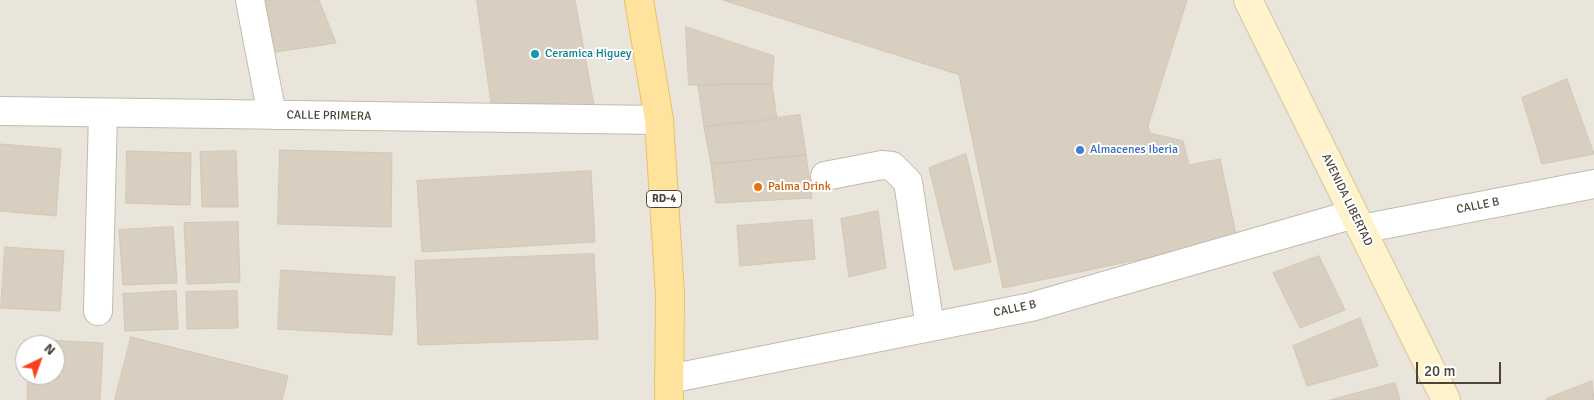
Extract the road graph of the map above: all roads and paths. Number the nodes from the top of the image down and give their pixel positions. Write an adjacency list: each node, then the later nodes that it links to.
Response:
1 (250, 0): 6 (street)
2 (639, 0): 7 (main road, RD-4)
3 (1248, 0): 10 (street, AVENIDA LIBERTAD)
4 (0, 111): 5 (street, CALLE PRIMERA)
5 (103, 113): 6 (street, CALLE PRIMERA); 11 (street)
6 (272, 115): 7 (street, CALLE PRIMERA)
7 (659, 120): 13 (main road, RD-4)
8 (825, 176): 12 (street)
9 (1594, 184): 10 (street, CALLE B)
10 (1358, 221): 12 (street, CALLE B); 14 (street, AVENIDA LIBERTAD)
11 (98, 311)
12 (930, 327): 13 (street, CALLE B)
13 (669, 390)
14 (1446, 400)

